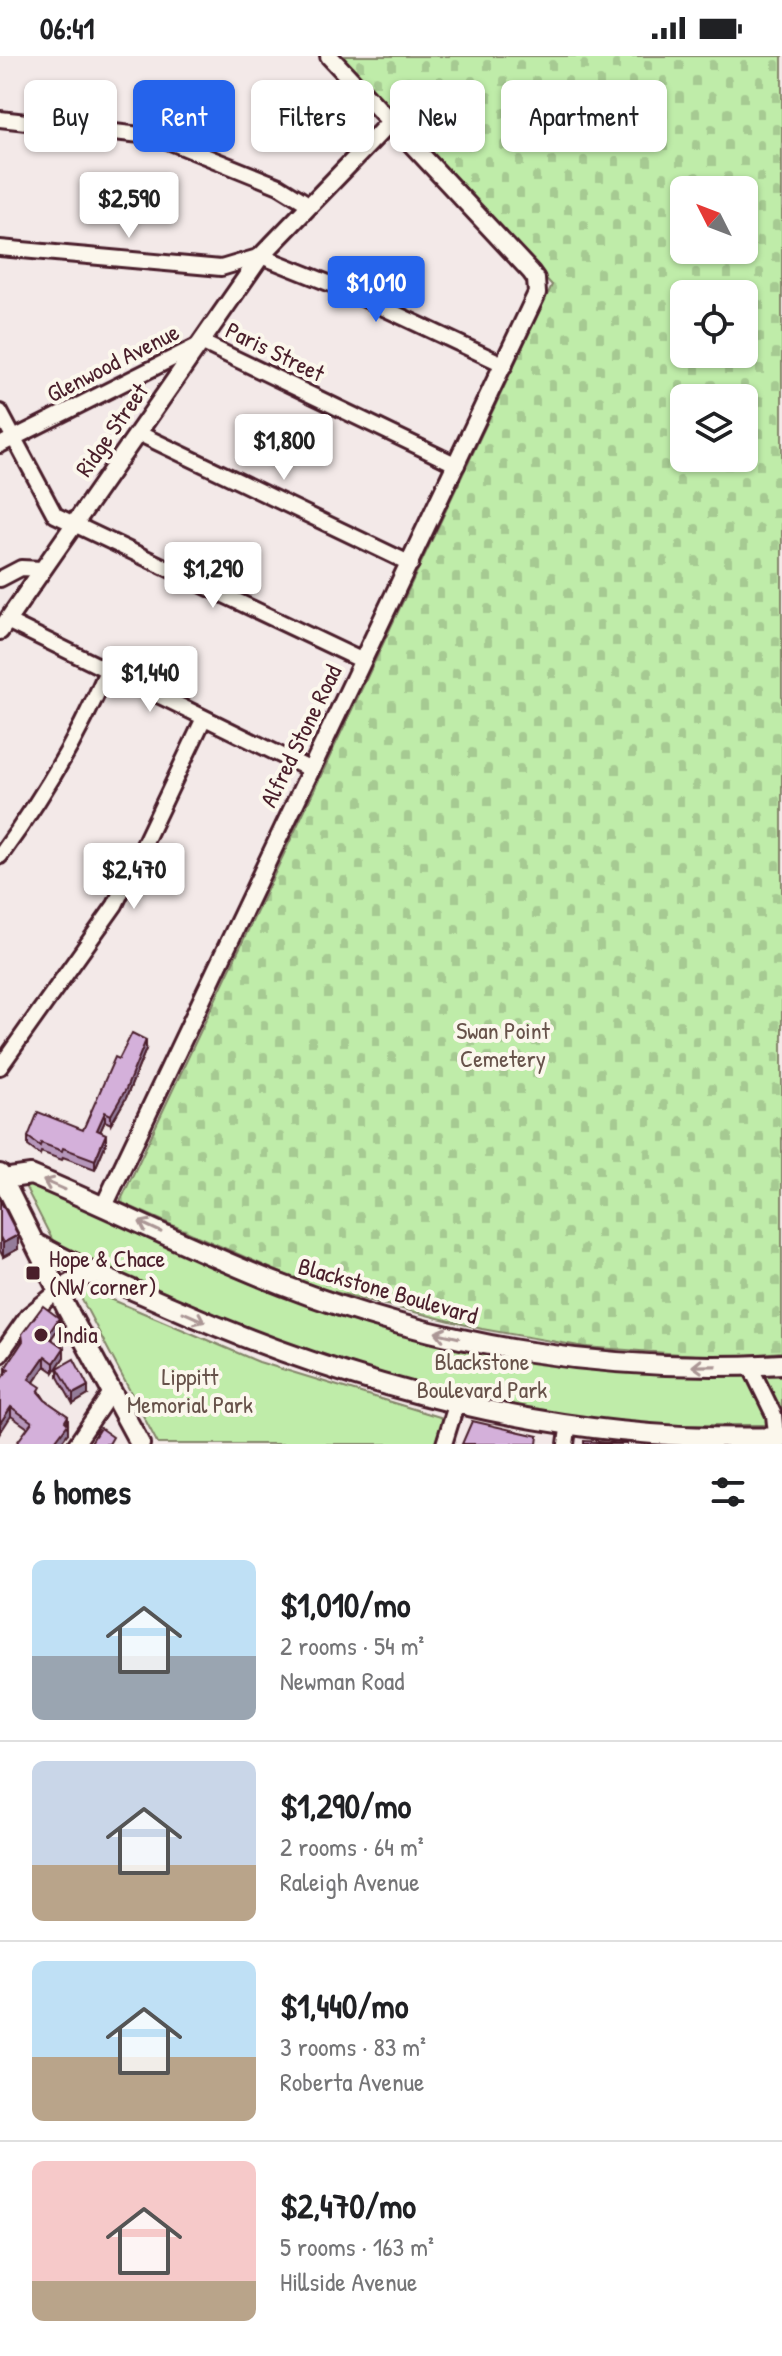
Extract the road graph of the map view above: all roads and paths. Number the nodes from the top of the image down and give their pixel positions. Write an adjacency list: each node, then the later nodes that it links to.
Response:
1 (329, 56): 3 (street)
2 (0, 119): 6 (street)
3 (390, 120)
4 (390, 122): 6 (street, Ridge Street)
5 (420, 152): 10 (street, Alfred Stone Road)
6 (310, 205): 8 (street, Ridge Street)
7 (0, 248): 8 (street)
8 (261, 256): 9 (street, Ridge Street); 10 (street)
9 (203, 343): 12 (street, Ridge Street); 13 (street, Glenwood Avenue); 15 (street, Paris Street)
10 (505, 365): 15 (street, Alfred Stone Road)
11 (0, 412): 13 (street)
12 (140, 434): 16 (street, Ridge Street); 17 (street)
13 (14, 437): 14 (street, Glenwood Avenue); 16 (street)
14 (0, 445)
15 (457, 465): 17 (street, Alfred Stone Road)
16 (73, 525): 18 (street, Ridge Street); 21 (street)
17 (411, 564): 21 (street, Alfred Stone Road)
18 (42, 569): 19 (street); 20 (street, Ridge Street)
19 (0, 579)
20 (3, 626): 22 (street)
21 (363, 661): 24 (street, Alfred Stone Road)
22 (107, 671): 23 (street); 25 (street)
23 (204, 718): 24 (street); 26 (street)
24 (311, 770): 28 (street, Alfred Stone Road)
25 (0, 856)
26 (0, 1067)
27 (2, 1176): 28 (main road, Blackstone Boulevard, one-way to 27); 29 (main road)
28 (104, 1206): 34 (main road, Blackstone Boulevard, one-way to 28)
29 (35, 1243): 30 (main road); 31 (main road)
30 (97, 1274): 31 (main road); 36 (main road, one-way to 36)
31 (58, 1291): 32 (street); 35 (main road)
32 (0, 1355)
33 (782, 1364): 34 (main road, Blackstone Boulevard)
34 (750, 1366): 38 (street)
35 (112, 1391): 39 (street); 40 (main road)
36 (456, 1405): 37 (main road); 41 (street)
37 (567, 1436): 38 (main road)
38 (779, 1439)
39 (76, 1444)
40 (140, 1444)
41 (444, 1444)

